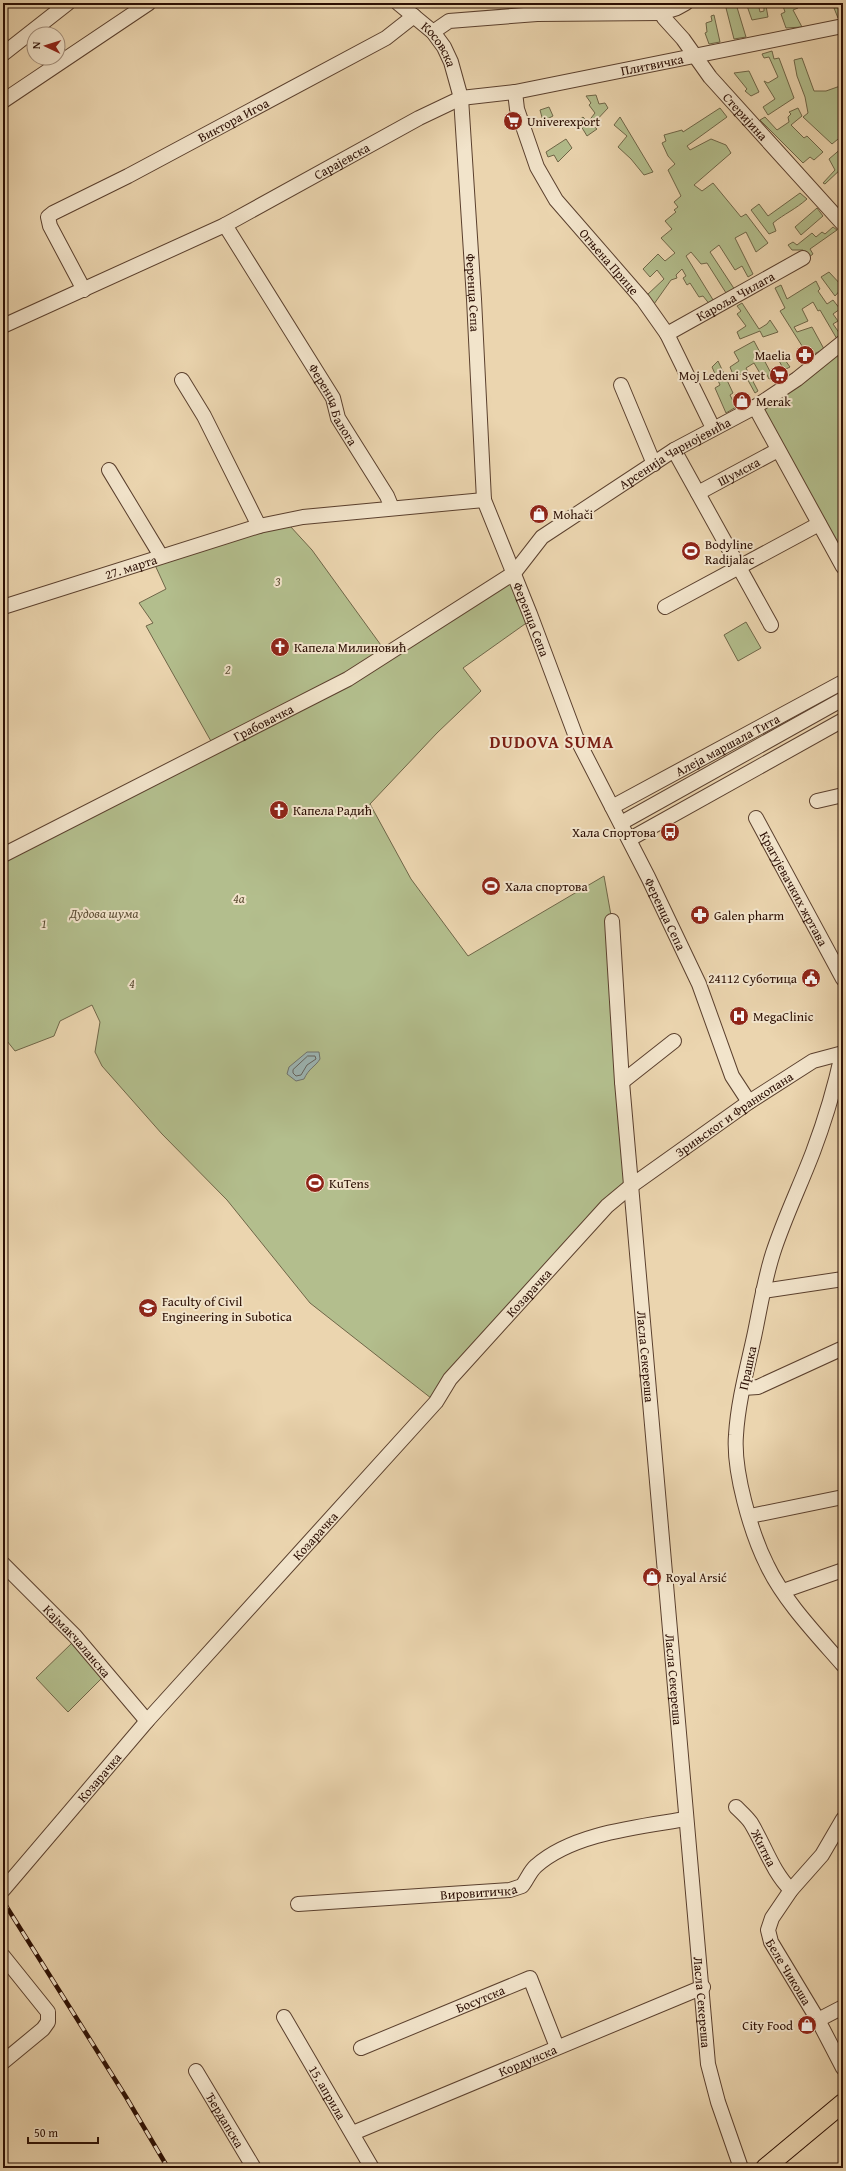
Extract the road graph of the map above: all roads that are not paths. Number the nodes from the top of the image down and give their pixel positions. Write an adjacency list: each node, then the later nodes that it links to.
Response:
1 (68, 3): 10 (street)
2 (149, 3): 14 (street)
3 (398, 3): 7 (street, Косовска)
4 (686, 3): 6 (street)
5 (535, 8): 6 (street); 9 (street)
6 (659, 8): 11 (street, Стеријина)
7 (414, 16): 9 (street, Косовска); 18 (street, Виктора Игоа)
8 (843, 26): 11 (street, Плитвичка)
9 (433, 32): 13 (street, Косовска)
10 (3, 54)
11 (695, 56): 12 (street, Плитвичка); 15 (street, Стеријина)
12 (515, 92): 13 (street, Плитвичка); 20 (street, Огњена Прице)
13 (461, 98): 16 (street, Сарајевска); 31 (street, Ференца Сепа)
14 (3, 101)
15 (843, 224)
16 (224, 225): 18 (street, Сарајевска); 32 (street, Ференца Балога)
17 (803, 258): 20 (street, Кароља Чилага)
18 (84, 290): 19 (street, Сарајевска)
19 (3, 326)
20 (667, 334): 25 (street, Огњена Прице)
21 (843, 342): 24 (street, Арсенија Чарнојевића)
22 (182, 380): 34 (street)
23 (621, 385): 28 (street)
24 (755, 407): 25 (street, Арсенија Чарнојевића); 27 (street)
25 (714, 428): 26 (street, Арсенија Чарнојевића)
26 (674, 450): 28 (street, Арсенија Чарнојевића); 30 (street)
27 (778, 450): 30 (street, Шумска); 33 (street)
28 (654, 464): 38 (street, Арсенија Чарнојевића)
29 (108, 470): 35 (street)
30 (698, 492): 36 (street)
31 (484, 500): 32 (street, 27. марта); 38 (street, Ференца Сепа)
32 (392, 508): 34 (street, 27. марта)
33 (819, 524): 36 (street); 37 (street)
34 (259, 526): 35 (street, 27. марта)
35 (161, 556): 40 (street, 27. марта)
36 (739, 567): 39 (street); 41 (street)
37 (843, 567)
38 (514, 573): 47 (street, Ференца Сепа); 51 (street, Грабовачка)
39 (665, 607)
40 (3, 608)
41 (771, 625)
42 (843, 682): 47 (street, Алеја маршала Тита)
43 (843, 699): 49 (street, Алеја маршала Тита)
44 (843, 720): 50 (street)
45 (843, 795): 46 (street)
46 (816, 801)
47 (612, 807): 49 (street, Ференца Сепа)
48 (756, 818): 53 (street, Крагујевачких жртава)
49 (621, 823): 50 (street, Ференца Сепа)
50 (630, 839): 57 (street, Ференца Сепа)
51 (3, 855)
52 (612, 921): 56 (street)
53 (843, 979)
54 (674, 1041): 56 (street)
55 (842, 1054): 57 (street, Зрињског и Франкопана); 60 (street, Прашка)
56 (622, 1082): 58 (street)
57 (749, 1102): 58 (street, Зрињског и Франкопана)
58 (631, 1186): 69 (street, Козарачка); 71 (street, Ласла Секереша)
59 (843, 1280): 60 (street)
60 (764, 1291): 62 (street, Прашка)
61 (843, 1348): 62 (street)
62 (743, 1388): 64 (street, Прашка)
63 (843, 1498): 64 (street)
64 (750, 1516): 67 (street, Прашка)
65 (3, 1564): 69 (street, Кајмакчаланска)
66 (843, 1570): 67 (street)
67 (783, 1590): 68 (street, Прашка)
68 (843, 1665)
69 (147, 1721): 73 (street, Козарачка)
70 (736, 1806): 74 (street, Житна)
71 (686, 1819): 75 (street, Вировитичка); 77 (street, Ласла Секереша)
72 (843, 1819): 74 (street, Беле Чикоша)
73 (3, 1890)
74 (791, 1890): 80 (street, Беле Чикоша)
75 (298, 1904)
76 (3, 1956): 83 (street)
77 (702, 1987): 81 (street, Кордунска); 90 (street, Ласла Секереша)
78 (843, 2008): 80 (street)
79 (284, 2017): 87 (street, 15. априла)
80 (818, 2020): 84 (street, Беле Чикоша)
81 (557, 2047): 82 (street, Босутска); 87 (street, Кордунска)
82 (361, 2048)
83 (3, 2062)
84 (843, 2068)
85 (196, 2071): 88 (street, Ђердапска)
86 (843, 2103): 91 (main road)
87 (353, 2133): 89 (street, 15. априла)
88 (254, 2168)
89 (372, 2168)
90 (741, 2168)
91 (765, 2168)

